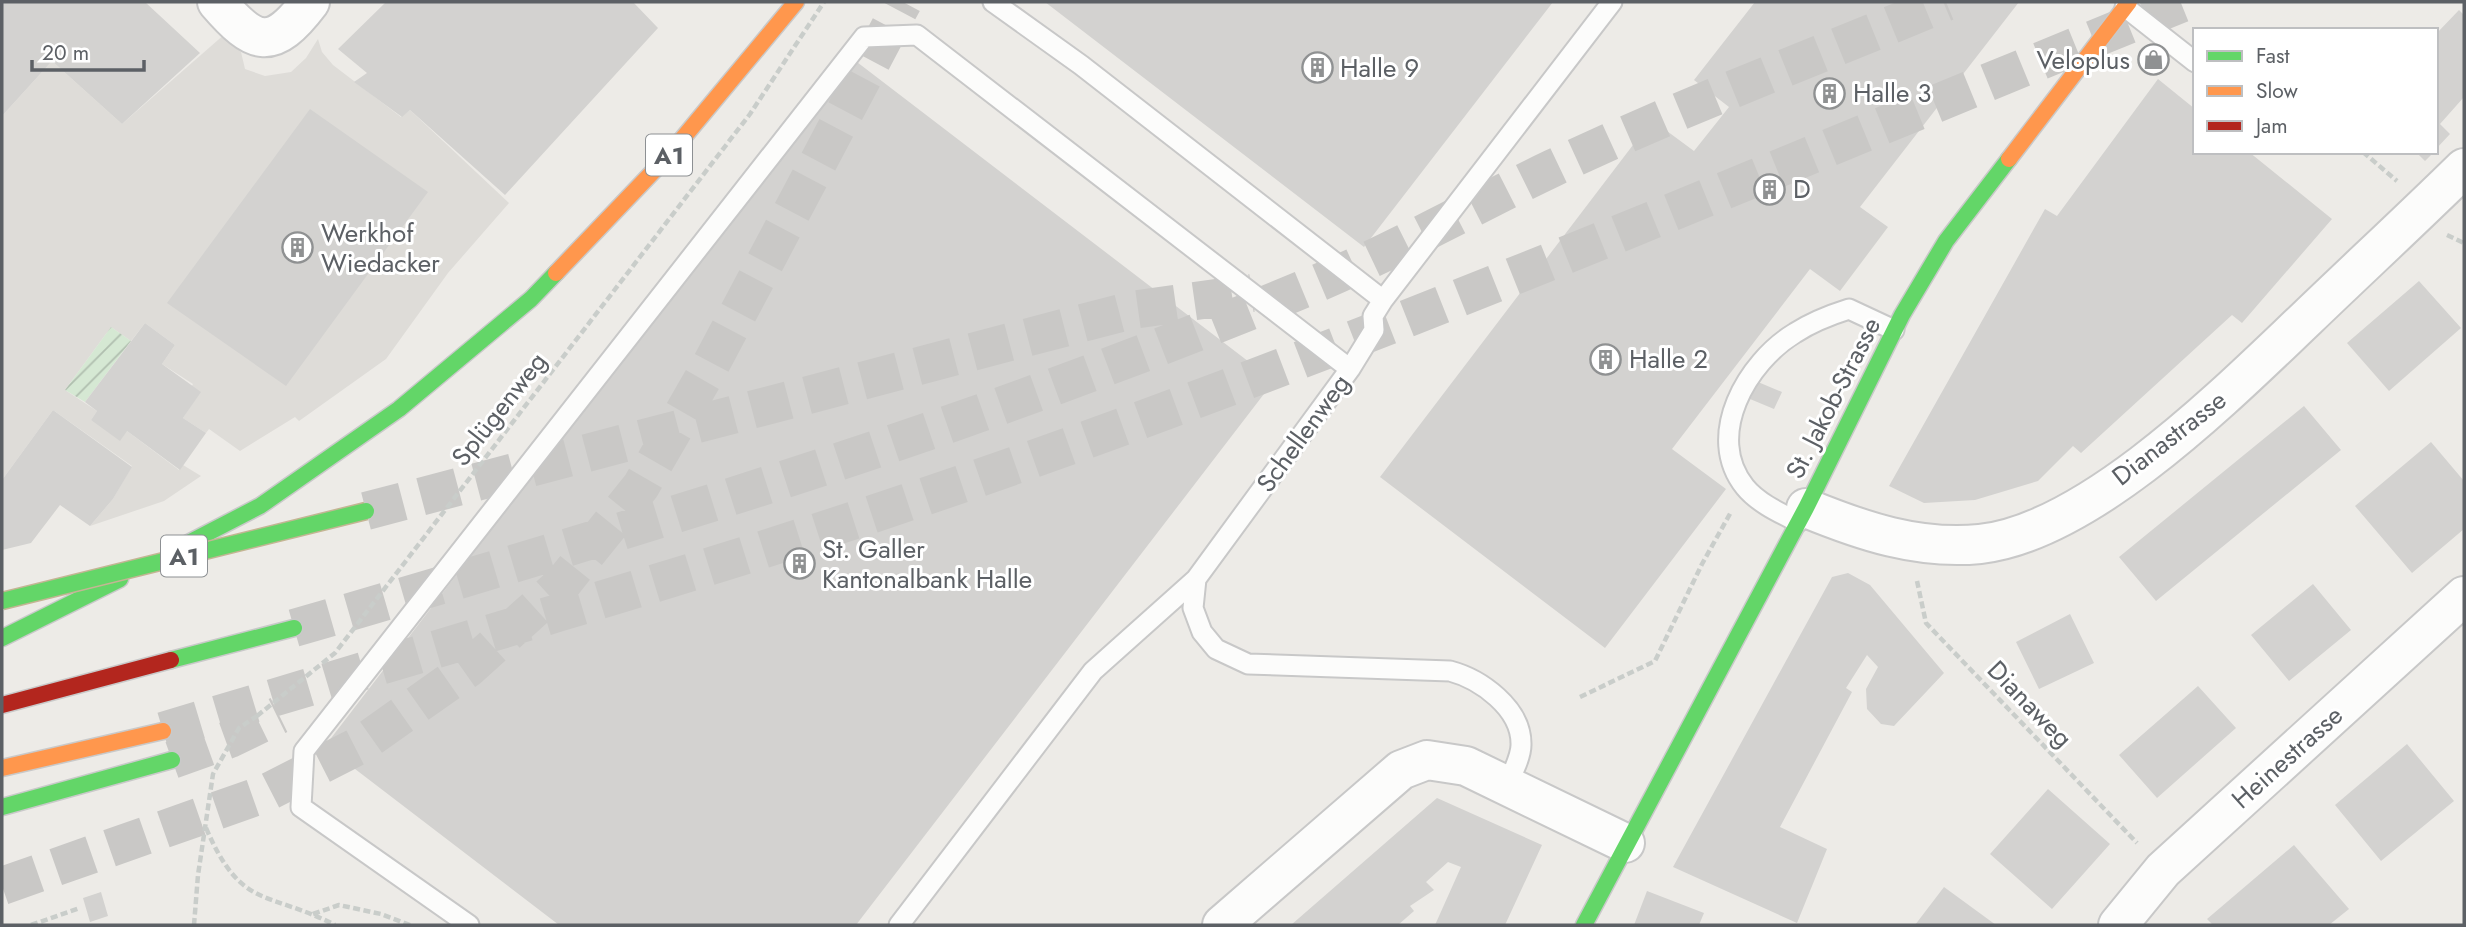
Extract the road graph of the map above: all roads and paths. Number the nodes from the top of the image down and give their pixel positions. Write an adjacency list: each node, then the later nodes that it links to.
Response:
1 (216, 2): 2 (street)
2 (310, 2)
3 (796, 2): 23 (main road, A1)
4 (824, 2): 31 (path, Splügenweg, bridge)
5 (993, 2): 12 (lane)
6 (1612, 2): 12 (lane, Schellenweg)
7 (2127, 4): 8 (lane); 13 (main road, St. Jakob-Strasse)
8 (2193, 60)
9 (2365, 154): 11 (path)
10 (2464, 168): 17 (street, Dianastrasse)
11 (2399, 183)
12 (1383, 300): 14 (lane, Schellenweg)
13 (1894, 330): 15 (lane); 17 (main road, St. Jakob-Strasse)
14 (1350, 369): 19 (lane, Schellenweg); 40 (lane)
15 (1745, 487): 17 (lane); 24 (path)
16 (366, 511): 21 (main road, A1, bridge)
17 (1802, 515): 32 (main road, St. Jakob-Strasse)
18 (1916, 578): 33 (path, Dianaweg)
19 (1196, 579): 29 (lane); 41 (lane, Schellenweg)
20 (2464, 596): 44 (street, Heinestrasse)
21 (2, 601)
22 (294, 628): 25 (main road)
23 (2, 638)
24 (1580, 696)
25 (2, 705)
26 (163, 731): 28 (main road)
27 (172, 760): 30 (main road)
28 (2, 768)
29 (1507, 786): 32 (street); 42 (street)
30 (2, 807)
31 (206, 827): 35 (path); 37 (path, Splügenweg)
32 (1625, 844): 43 (main road, St. Jakob-Strasse)
33 (2147, 853)
34 (80, 908): 36 (path)
35 (312, 914): 38 (path); 39 (path)
36 (31, 925)
37 (194, 925)
38 (335, 925)
39 (410, 925)
40 (469, 925)
41 (899, 925)
42 (1222, 925)
43 (1584, 925)
44 (2118, 925)

